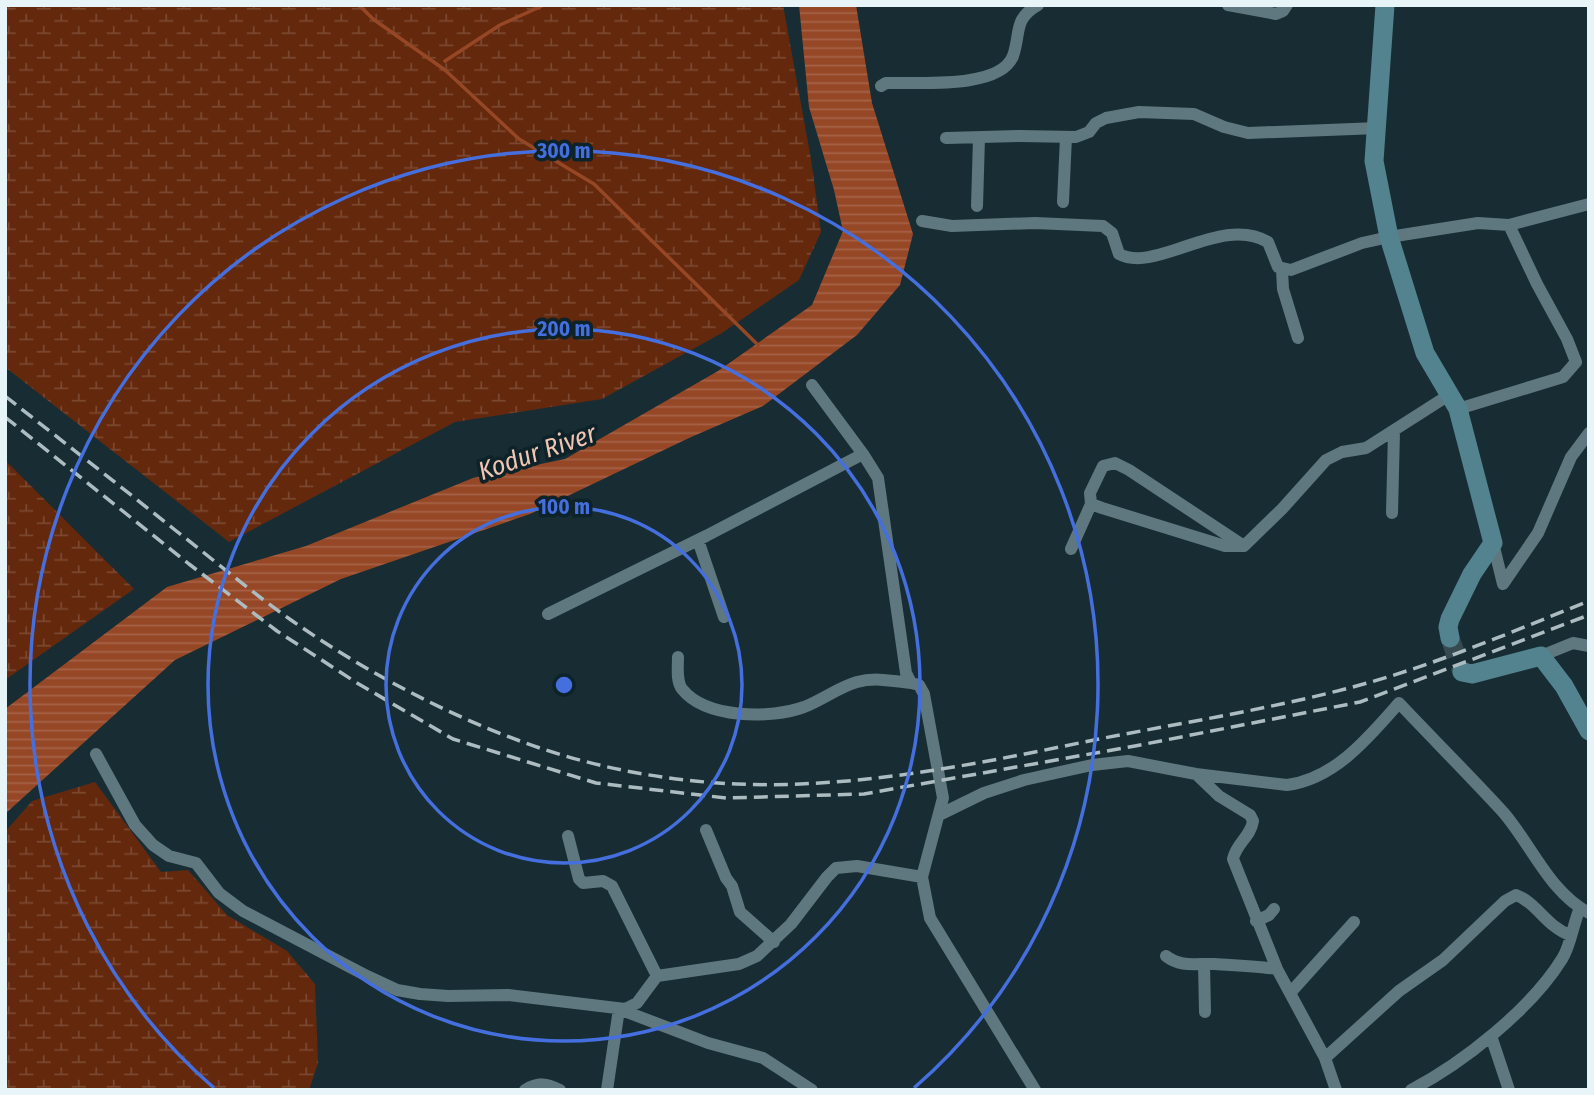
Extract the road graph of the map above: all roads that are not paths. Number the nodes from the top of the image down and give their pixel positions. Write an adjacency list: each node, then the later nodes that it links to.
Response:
1 (1038, 5): 5 (street)
2 (1228, 5): 3 (street)
3 (1287, 5)
4 (1385, 5): 6 (main road)
5 (881, 86)
6 (1378, 128): 7 (street); 15 (main road)
7 (1066, 137): 9 (street); 10 (street)
8 (946, 138): 9 (street)
9 (979, 138): 12 (street)
10 (1063, 202)
11 (1589, 204): 14 (street)
12 (977, 206)
13 (922, 221): 16 (street)
14 (1509, 225): 15 (street); 19 (street)
15 (1389, 237): 16 (street); 19 (main road)
16 (1282, 270): 17 (street)
17 (1298, 338)
18 (812, 385): 22 (street)
19 (1453, 402): 20 (street); 26 (main road)
20 (1394, 432): 24 (street); 27 (street)
21 (1589, 433): 26 (street)
22 (863, 454): 25 (street); 36 (street)
23 (1091, 504): 27 (street); 27 (street); 28 (street)
24 (1392, 513)
25 (698, 540): 29 (street); 30 (street)
26 (1493, 543): 31 (main road)
27 (1244, 545)
28 (1071, 549)
29 (548, 614)
30 (724, 617)
31 (1450, 638)
32 (1589, 646): 33 (street)
33 (1541, 656): 35 (main road); 37 (main road)
34 (678, 657): 36 (street)
35 (1462, 672)
36 (911, 683): 40 (street)
37 (1589, 732)
38 (96, 754): 55 (street)
39 (1196, 774): 40 (street); 45 (street); 46 (street)
40 (939, 815): 43 (street)
41 (706, 830): 49 (street)
42 (568, 836): 53 (street)
43 (922, 877): 49 (street); 63 (street)
44 (1273, 909): 46 (street)
45 (1584, 910): 48 (street)
46 (1256, 921): 52 (street)
47 (1354, 922): 54 (street)
48 (1570, 935): 57 (street); 58 (street)
49 (774, 942): 53 (street)
50 (1166, 956): 51 (street)
51 (1204, 964): 52 (street); 56 (street)
52 (1277, 969): 54 (street)
53 (657, 975): 55 (street)
54 (1291, 992): 58 (street)
55 (619, 1009): 61 (street); 62 (street)
56 (1205, 1012)
57 (1491, 1036): 65 (street); 66 (street)
58 (1325, 1058): 64 (street)
59 (525, 1090): 60 (street)
60 (560, 1090)
61 (607, 1090)
62 (812, 1090)
63 (1035, 1090)
64 (1336, 1090)
65 (1411, 1090)
66 (1509, 1090)

